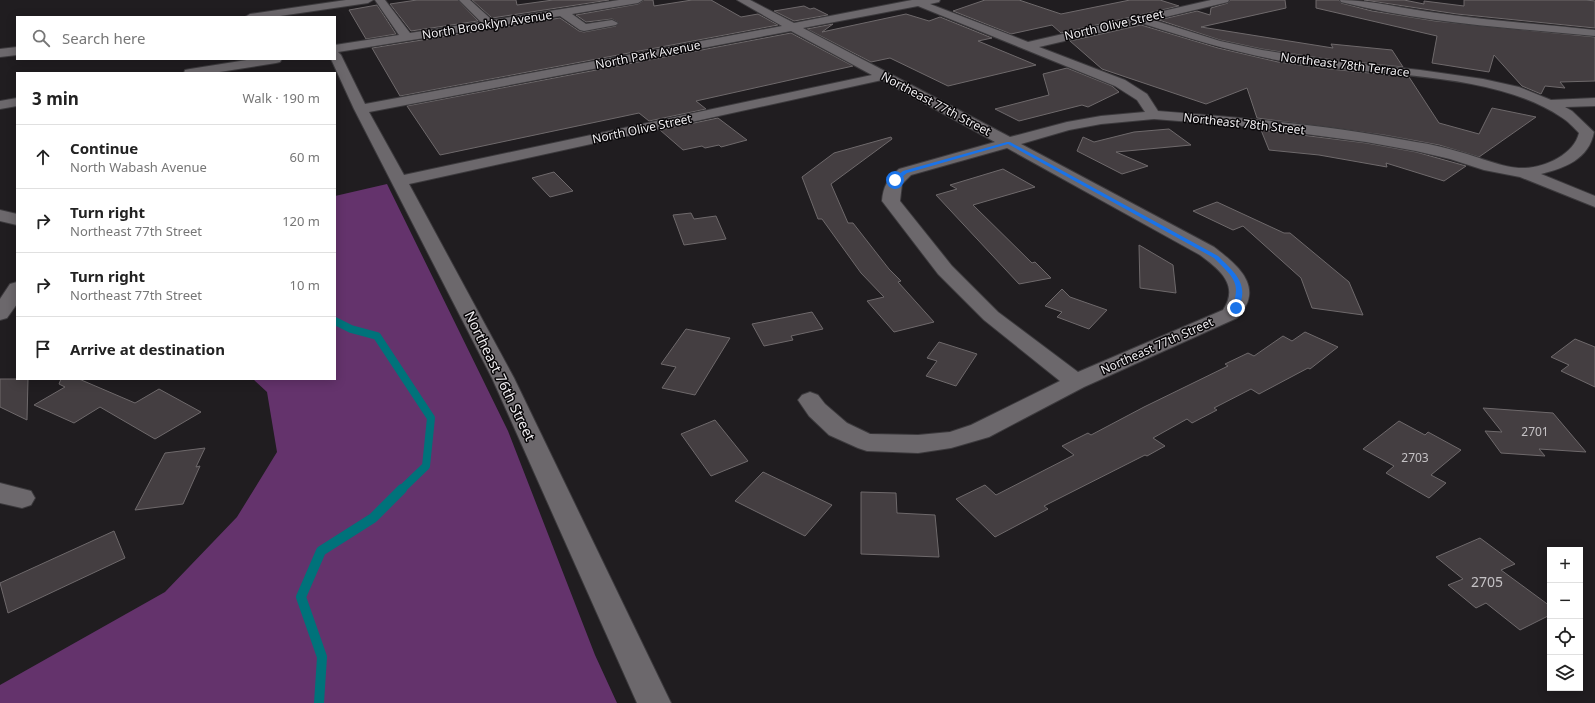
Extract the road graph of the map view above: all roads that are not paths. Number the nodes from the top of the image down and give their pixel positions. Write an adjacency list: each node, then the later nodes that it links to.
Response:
1 (368, 0): 11 (street)
2 (380, 0): 19 (street)
3 (464, 0): 16 (street)
4 (635, 0): 12 (street, North Brooklyn Avenue)
5 (742, 0): 17 (street, Northeast 77th Street)
6 (935, 0): 9 (street, North Park Avenue)
7 (1224, 0): 14 (street, North Olive Street)
8 (1346, 0): 18 (street)
9 (916, 1): 17 (street, North Park Avenue); 20 (street)
10 (553, 4): 12 (street)
11 (311, 8): 13 (street)
12 (563, 12): 15 (street); 16 (street, North Brooklyn Avenue)
13 (257, 16)
14 (1140, 19): 20 (street, North Olive Street); 30 (street, Northeast 78th Terrace)
15 (612, 23)
16 (489, 24): 19 (street, North Brooklyn Avenue)
17 (791, 27): 27 (street, Northeast 77th Street); 32 (street, North Park Avenue)
18 (1595, 33)
19 (407, 38): 21 (street, North Brooklyn Avenue)
20 (1027, 46): 33 (street)
21 (336, 49)
22 (16, 51): 23 (street)
23 (0, 53)
24 (336, 56): 32 (street, Northeast 76th Street)
25 (270, 60): 26 (street)
26 (196, 72)
27 (883, 76): 34 (street, Northeast 77th Street); 36 (street, North Olive Street)
28 (16, 102): 31 (street)
29 (1595, 102): 30 (street)
30 (1551, 104): 35 (street)
31 (0, 105)
32 (361, 109): 36 (street, Northeast 76th Street)
33 (1154, 115): 34 (street, Northeast 78th Street); 35 (street, Northeast 78th Street)
34 (1009, 143): 42 (street, Northeast 78th Street); 42 (street, Northeast 77th Street)
35 (1524, 173): 37 (street, Northeast 78th Street)
36 (400, 181): 44 (street, Northeast 76th Street)
37 (1595, 202)
38 (0, 215): 39 (street)
39 (16, 220)
40 (16, 290): 41 (street)
41 (0, 314)
42 (1076, 382): 43 (street, Northeast 77th Street)
43 (810, 400)
44 (654, 703)

